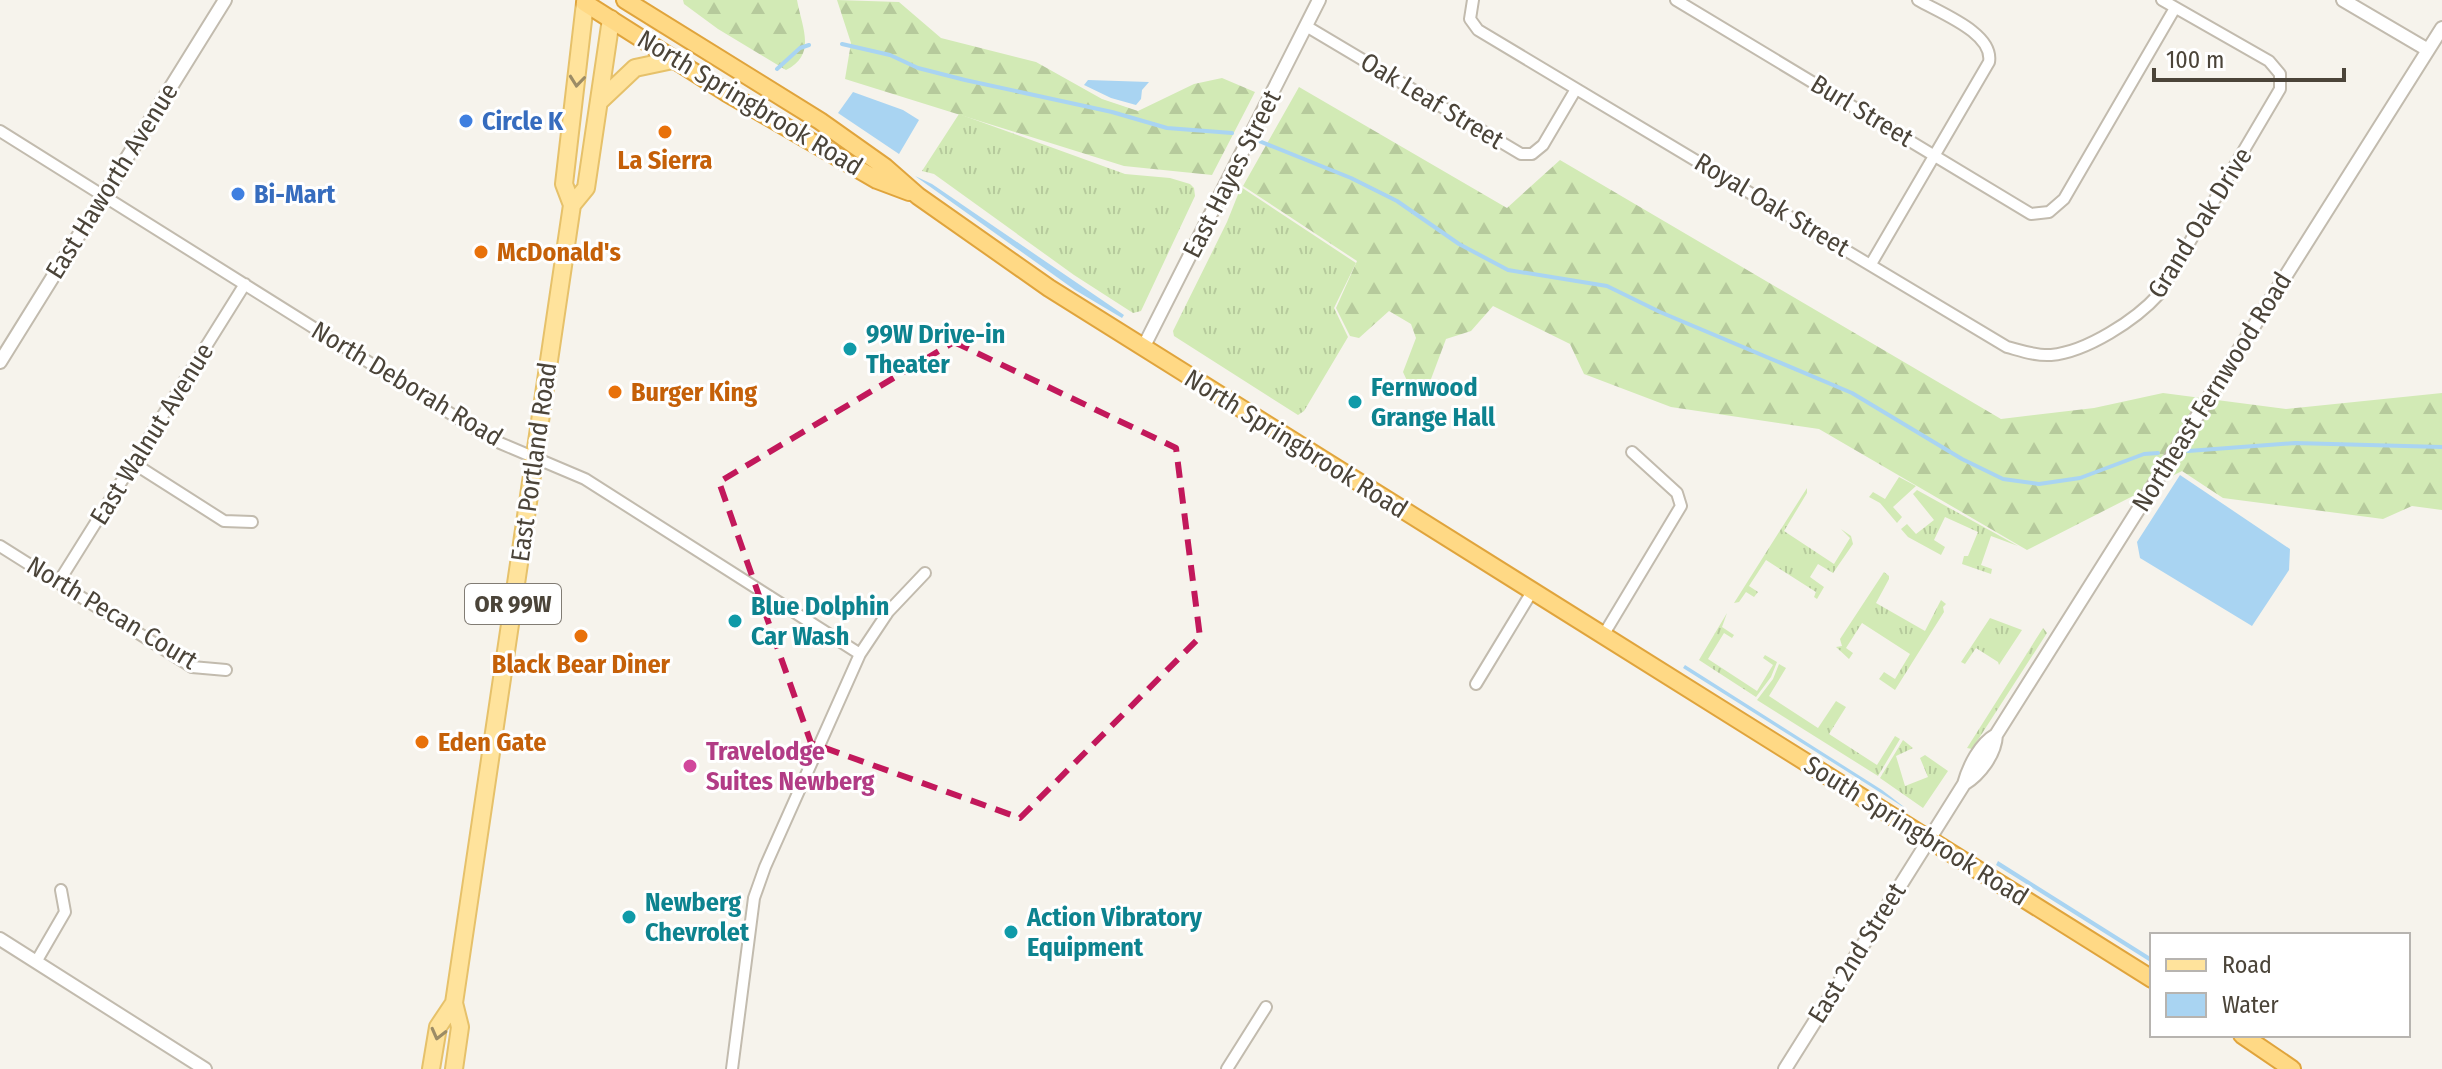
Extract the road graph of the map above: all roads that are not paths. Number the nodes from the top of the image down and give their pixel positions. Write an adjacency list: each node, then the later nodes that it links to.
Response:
1 (225, 0): 23 (street, East Haworth Avenue)
2 (614, 0): 12 (highway, East Portland Road / OR 99W)
3 (625, 0): 22 (highway, North Springbrook Road)
4 (1319, 0): 13 (street, East Hayes Street)
5 (1473, 0): 17 (street, Royal Oak Street)
6 (1676, 0): 21 (street, Burl Street)
7 (1918, 0): 21 (street)
8 (2162, 0): 11 (street)
9 (2343, 0): 15 (street)
10 (586, 2): 12 (highway, North Springbrook Road); 25 (main road, East Portland Road / OR 99W, one-way to 25)
11 (2175, 8): 21 (street, Burl Street); 28 (street, Grand Oak Drive)
12 (611, 19): 16 (highway, North Springbrook Road); 18 (main road, East Portland Road / OR 99W)
13 (1306, 26): 17 (street, Oak Leaf Street); 29 (street, East Hayes Street)
14 (2442, 28): 15 (street, Northeast Fernwood Road)
15 (2428, 50): 44 (street, Northeast Fernwood Road)
16 (673, 60): 18 (main road); 20 (highway, North Springbrook Road)
17 (1576, 89): 26 (street, Royal Oak Street)
18 (599, 102): 25 (main road, East Portland Road / OR 99W)
19 (0, 131): 23 (street, North Deborah Road)
20 (837, 155): 22 (highway); 24 (highway, North Springbrook Road)
21 (1935, 155): 26 (street)
22 (885, 167): 24 (highway, North Springbrook Road)
23 (103, 195): 27 (street, North Deborah Road); 30 (street, East Haworth Avenue)
24 (918, 196): 29 (highway, North Springbrook Road)
25 (572, 205): 32 (main road, East Portland Road / OR 99W)
26 (1871, 264): 28 (street, Royal Oak Street)
27 (245, 284): 32 (street, North Deborah Road); 33 (street, East Walnut Avenue)
28 (2086, 344)
29 (1143, 348): 38 (highway, North Springbrook Road)
30 (0, 362)
31 (1632, 452): 39 (street)
32 (535, 458): 40 (street, North Deborah Road); 49 (main road, East Portland Road / OR 99W)
33 (133, 463): 34 (street); 37 (street, East Walnut Avenue)
34 (252, 522)
35 (0, 546): 37 (street, North Pecan Court)
36 (925, 573): 40 (street)
37 (58, 583): 41 (street, North Pecan Court)
38 (1533, 590): 39 (highway, North Springbrook Road); 43 (street)
39 (1604, 634): 42 (highway, North Springbrook Road)
40 (860, 654): 55 (street)
41 (226, 670)
42 (1681, 683): 44 (highway, South Springbrook Road)
43 (1476, 684)
44 (1929, 838): 48 (highway, South Springbrook Road); 57 (street, East 2nd Street)
45 (61, 890): 47 (street)
46 (0, 939): 47 (street)
47 (36, 962): 52 (street)
48 (2150, 978)
49 (454, 1003): 53 (main road, East Portland Road / OR 99W, one-way to 53); 54 (main road, East Portland Road / OR 99W)
50 (1266, 1007): 56 (street)
51 (2245, 1037): 58 (highway)
52 (205, 1069)
53 (431, 1069)
54 (454, 1069)
55 (732, 1069)
56 (1227, 1069)
57 (1785, 1069)
58 (2292, 1069)

